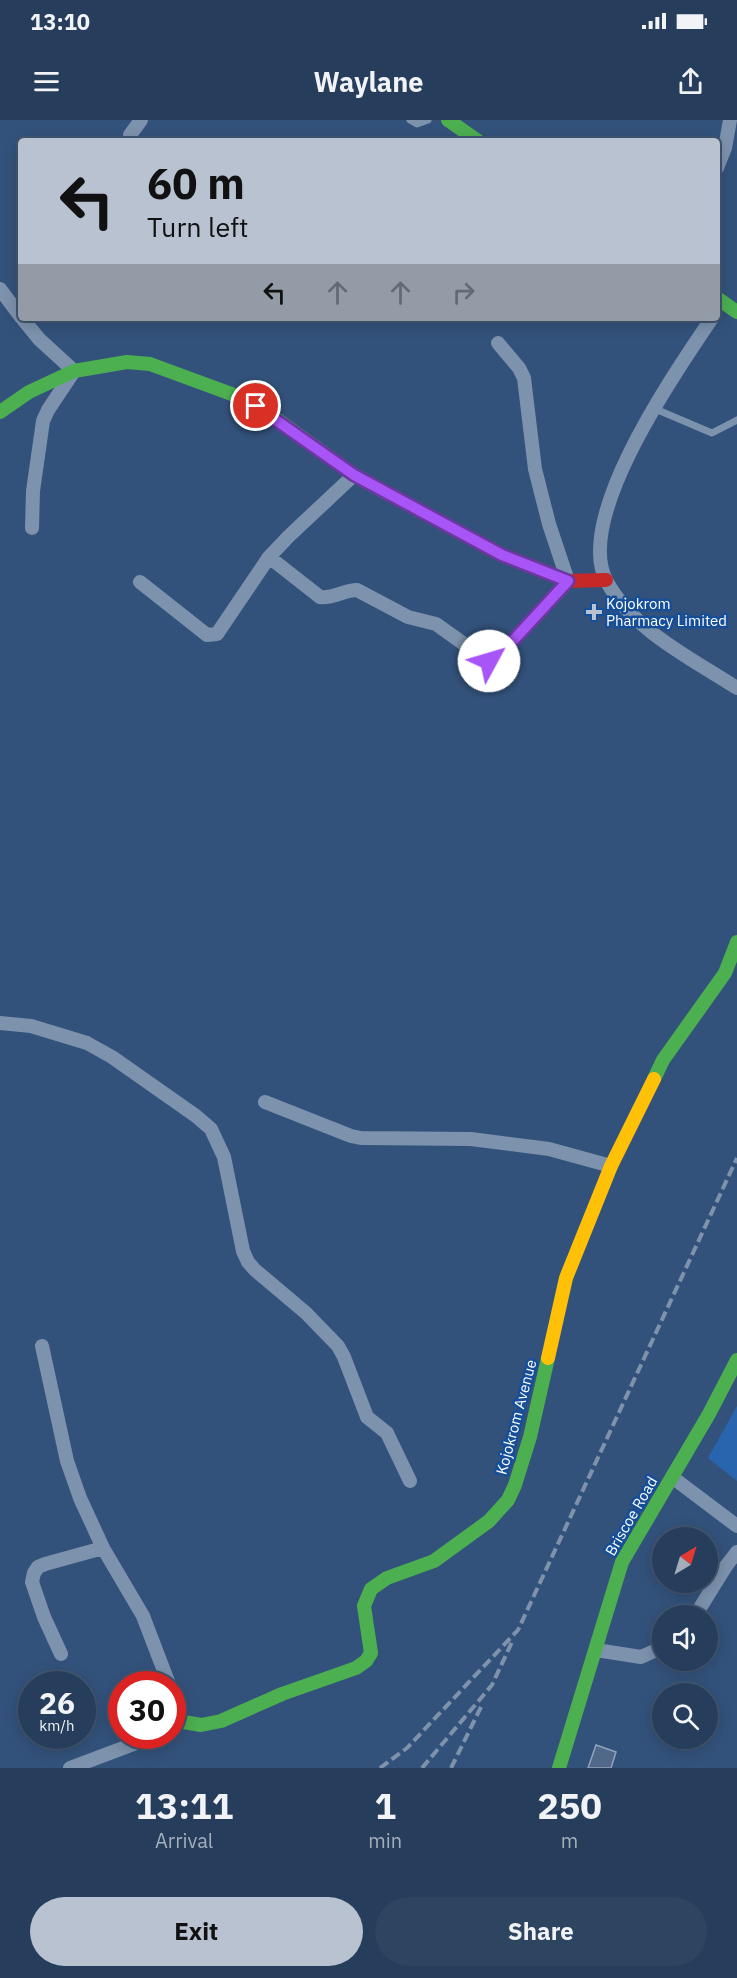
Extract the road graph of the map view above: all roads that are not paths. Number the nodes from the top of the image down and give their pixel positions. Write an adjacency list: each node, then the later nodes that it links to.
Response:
1 (141, 120): 6 (street)
2 (410, 120): 3 (lane)
3 (428, 120)
4 (448, 120): 7 (main road)
5 (730, 120): 8 (street)
6 (130, 138)
7 (474, 138)
8 (720, 160)
9 (0, 289): 12 (street)
10 (720, 304): 11 (main road)
11 (737, 312)
12 (18, 313)
13 (24, 321): 16 (street)
14 (710, 321): 17 (street)
15 (498, 343): 24 (street)
16 (74, 372): 18 (main road); 20 (main road); 21 (street)
17 (653, 408): 19 (lane); 23 (street)
18 (0, 412)
19 (737, 420)
20 (354, 475): 22 (street); 24 (main road)
21 (32, 528)
22 (269, 557): 24 (street); 25 (street)
23 (606, 580): 24 (main road); 26 (street)
24 (568, 581)
25 (140, 582)
26 (737, 688)
27 (737, 942): 30 (main road, Kojokrom Avenue)
28 (0, 1023): 34 (street)
29 (265, 1102): 30 (street)
30 (611, 1166): 43 (main road, Kojokrom Avenue)
31 (42, 1346): 36 (street)
32 (737, 1360): 33 (main road, Briscoe Road)
33 (672, 1477): 35 (street); 39 (main road, Briscoe Road)
34 (410, 1481)
35 (737, 1526)
36 (103, 1548): 41 (street); 42 (street)
37 (737, 1552): 38 (street)
38 (702, 1605)
39 (596, 1650): 40 (street); 46 (main road, Briscoe Road)
40 (652, 1652)
41 (61, 1654)
42 (164, 1671)
43 (186, 1724)
44 (120, 1749): 45 (street)
45 (70, 1768)
46 (560, 1768)

